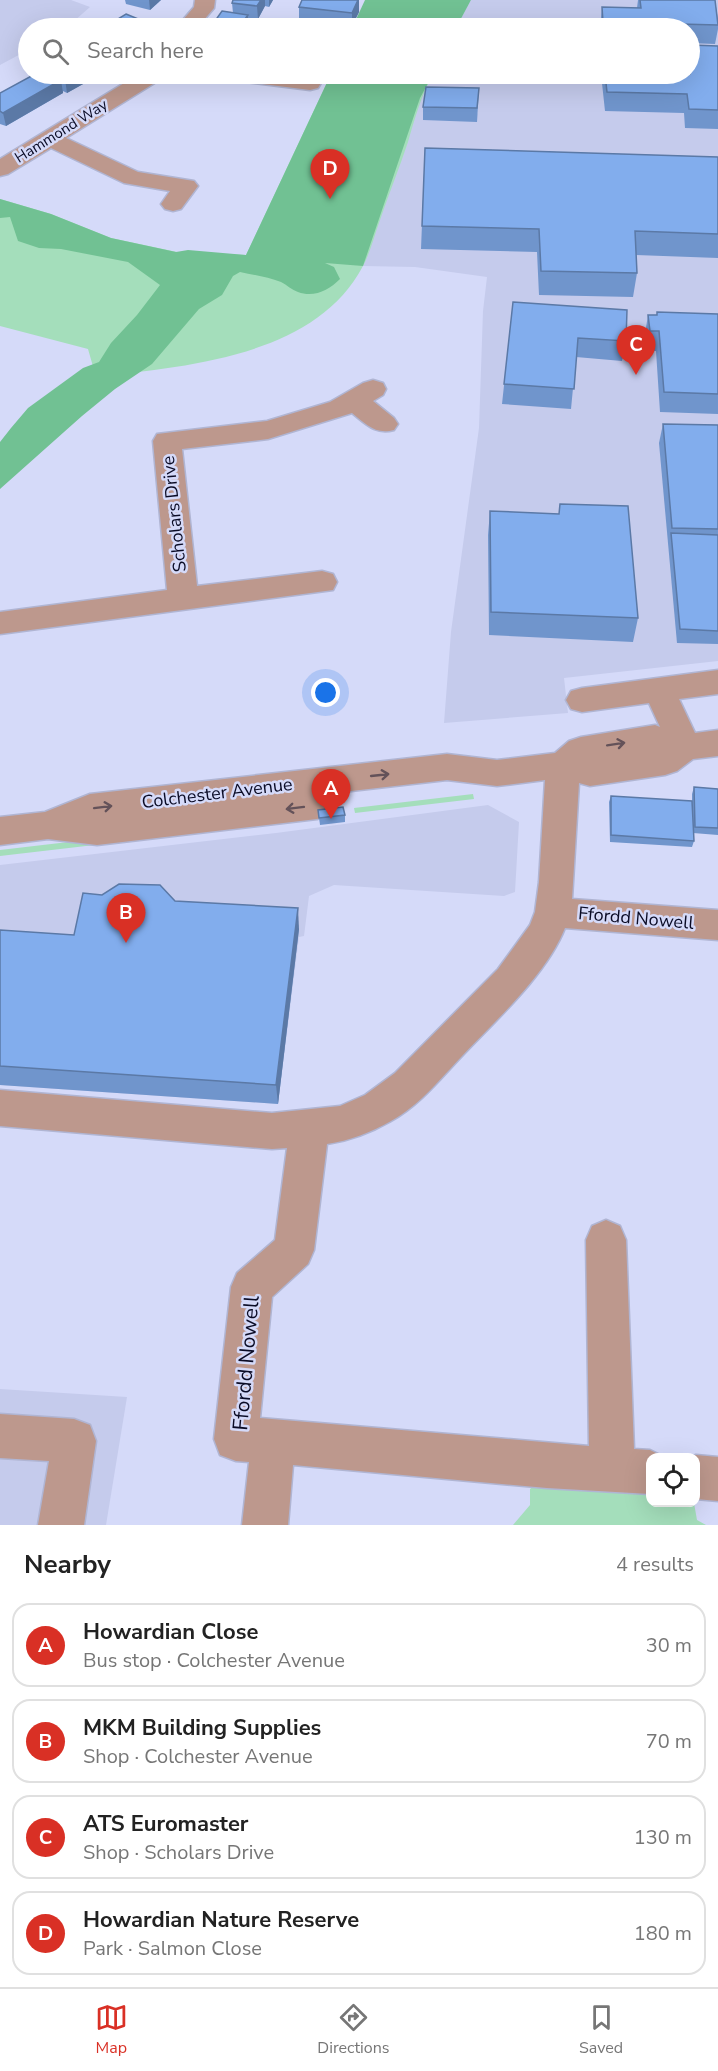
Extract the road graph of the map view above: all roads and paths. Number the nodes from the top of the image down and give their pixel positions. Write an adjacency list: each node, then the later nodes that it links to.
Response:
1 (205, 0): 2 (street)
2 (195, 18)
3 (137, 84): 4 (street, Hammond Way)
4 (49, 138): 5 (street, Hammond Way); 6 (street)
5 (0, 169)
6 (173, 204)
7 (384, 424): 9 (street, Scholars Drive)
8 (322, 582): 9 (street)
9 (183, 599): 10 (street)
10 (0, 623)
11 (718, 682): 12 (street)
12 (659, 690): 13 (street); 15 (street)
13 (582, 700)
14 (718, 743): 15 (street, Colchester Avenue)
15 (686, 747): 16 (street, Colchester Avenue)
16 (563, 765): 17 (street, Colchester Avenue); 18 (street, Ffordd Nowell)
17 (0, 831)
18 (553, 912): 19 (street, Ffordd Nowell); 21 (street, Ffordd Nowell)
19 (718, 925)
20 (0, 1108): 21 (street, Ffordd Nowell)
21 (309, 1129): 24 (street, Ffordd Nowell)
22 (606, 1240): 25 (street, Ffordd Nowell)
23 (0, 1436): 28 (street)
24 (273, 1441): 25 (street, Ffordd Nowell); 29 (street, Ffordd Nowell)
25 (631, 1470)
26 (700, 1477): 27 (street)
27 (718, 1479)
28 (61, 1525)
29 (265, 1525)

